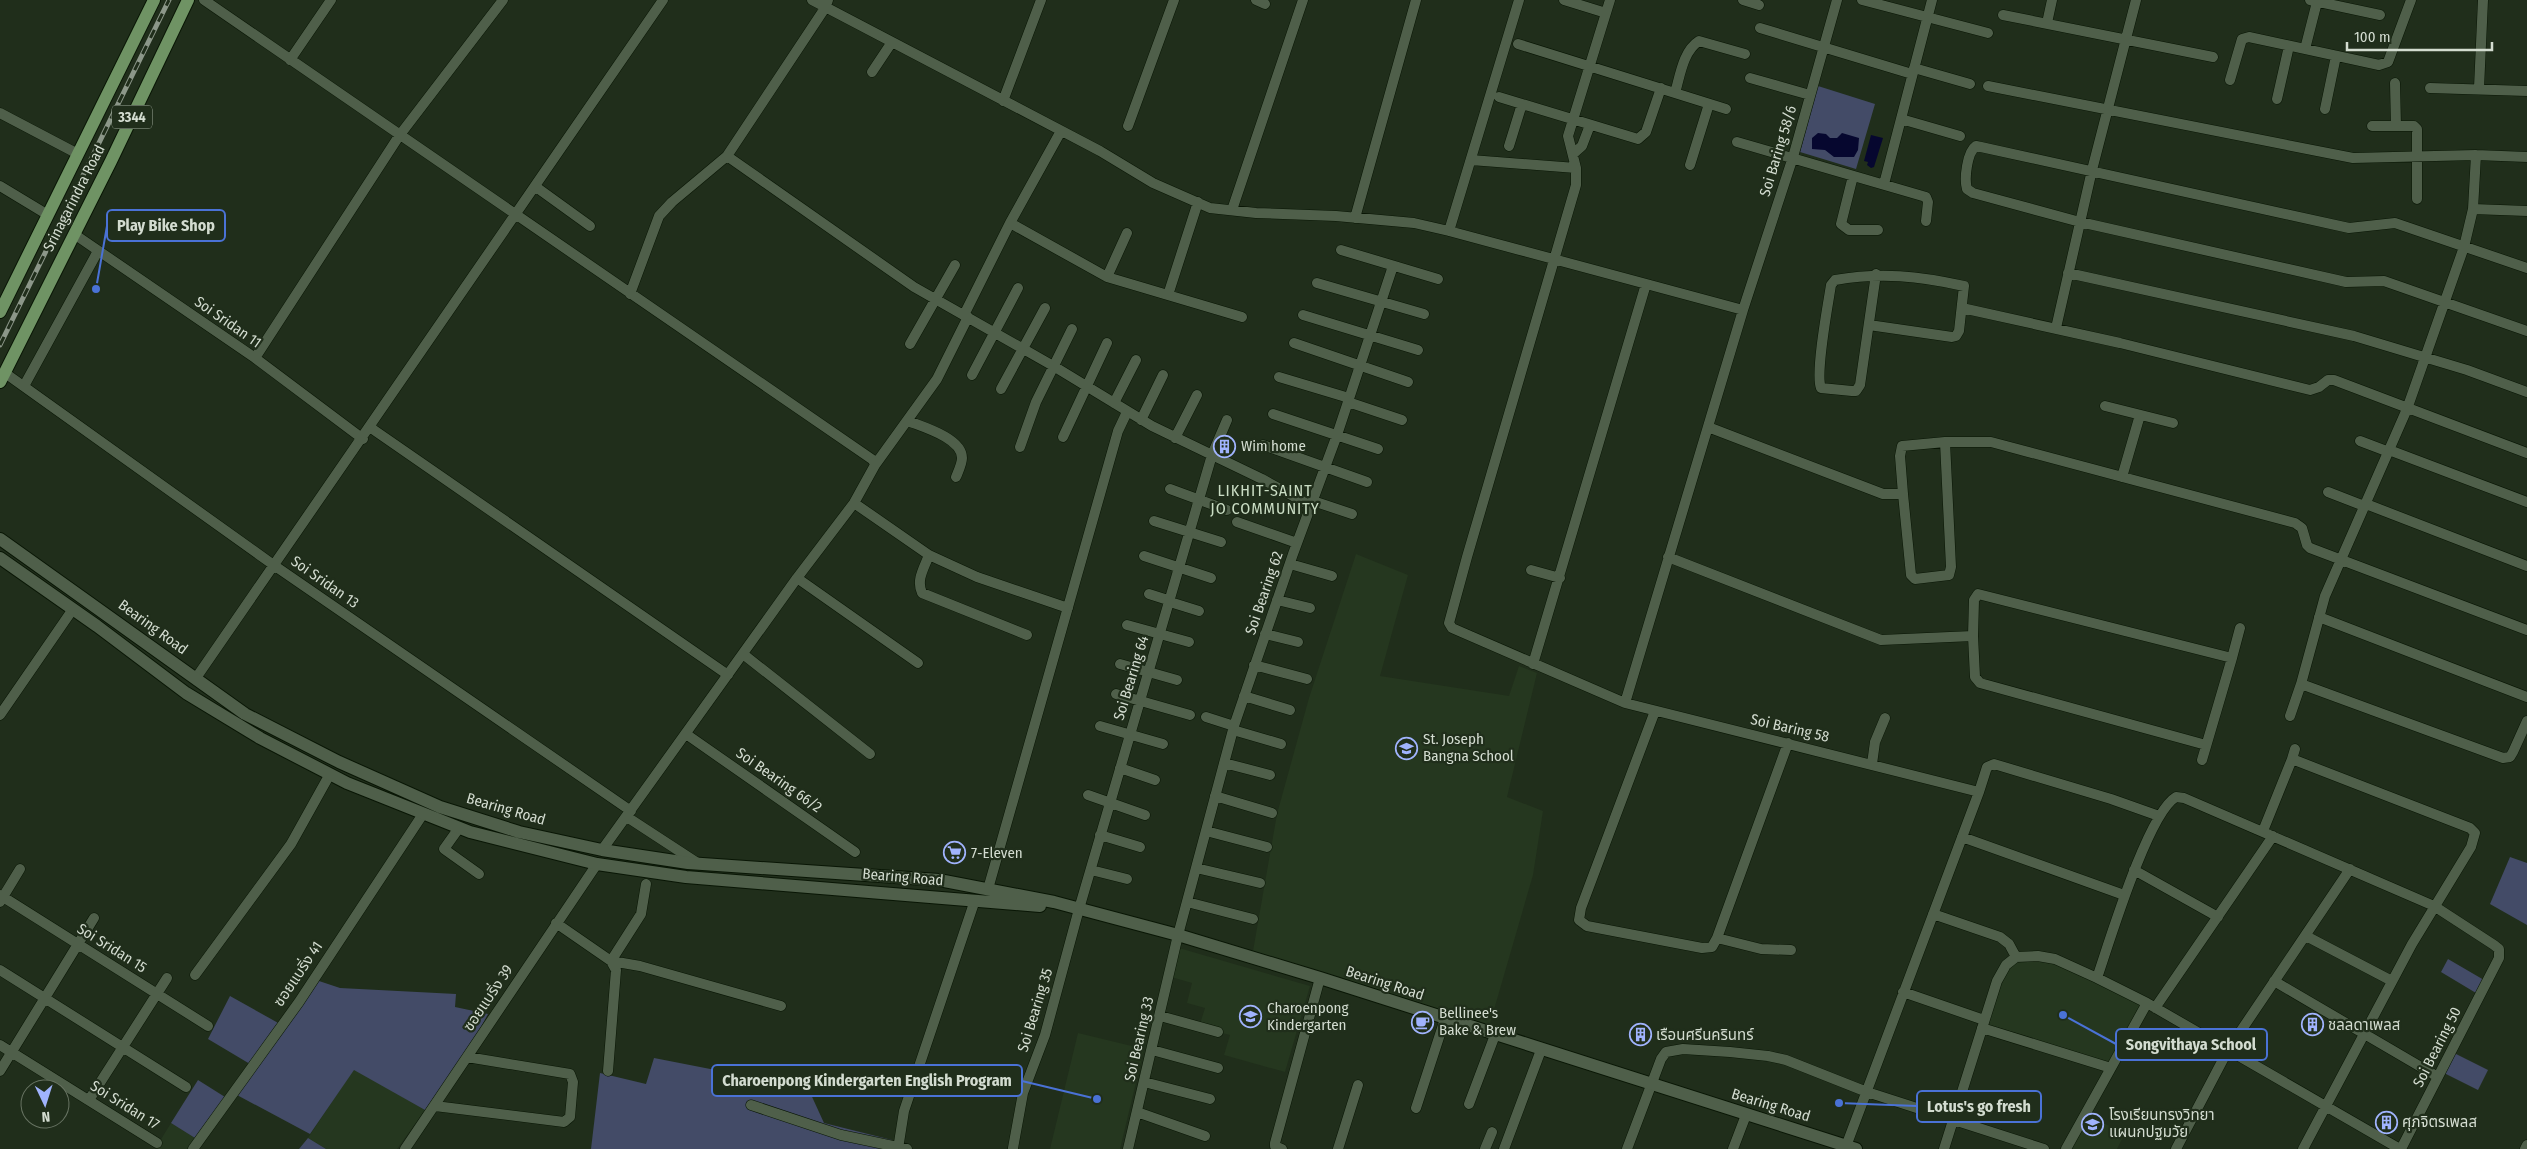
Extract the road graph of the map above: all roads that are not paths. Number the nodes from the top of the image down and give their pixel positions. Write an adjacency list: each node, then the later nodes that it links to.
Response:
1 (154, 0): 77 (main road, Srinagarindra Road / 3344)
2 (188, 0): 107 (main road, Srinagarindra Road / 3344)
3 (204, 0): 42 (street)
4 (331, 0): 42 (street)
5 (503, 0): 73 (street)
6 (663, 0): 91 (street)
7 (812, 0): 24 (street)
8 (1041, 0): 59 (street)
9 (1174, 0): 69 (street)
10 (1303, 0): 95 (street)
11 (1416, 0): 99 (street)
12 (1519, 0): 84 (street)
13 (1564, 0): 26 (street)
14 (1610, 0): 26 (street)
15 (1743, 0): 25 (street)
16 (1837, 0): 37 (street, Soi Baring 58/6)
17 (1862, 0): 29 (street)
18 (1932, 0): 29 (street)
19 (2052, 0): 30 (street)
20 (2136, 0): 33 (street)
21 (2411, 0): 40 (street)
22 (2483, 0): 53 (street)
23 (2313, 1): 28 (street); 38 (street)
24 (827, 4): 34 (street); 80 (street)
25 (1759, 6)
26 (1606, 13): 43 (street)
27 (2003, 14): 30 (street)
28 (2380, 15)
29 (1927, 18): 32 (street); 44 (street)
30 (2046, 22): 33 (street)
31 (1760, 28): 37 (street)
32 (1988, 33)
33 (2124, 41): 41 (street); 64 (street)
34 (892, 42): 45 (street); 59 (street)
35 (1518, 44): 43 (street)
36 (2289, 46): 38 (street); 47 (street); 58 (street)
37 (1824, 48): 44 (street); 56 (street, Soi Baring 58/6)
38 (2305, 49): 40 (street)
39 (1745, 54): 55 (street)
40 (2336, 56): 63 (street)
41 (2213, 57)
42 (290, 60): 73 (street)
43 (1590, 66): 51 (street); 67 (street)
44 (1913, 71): 49 (street); 66 (street)
45 (872, 72)
46 (1750, 78): 56 (street)
47 (2230, 80)
48 (2395, 83): 71 (street)
49 (1970, 84)
50 (1988, 86): 64 (street)
51 (1661, 88): 55 (street); 68 (street)
52 (2430, 88): 53 (street)
53 (2479, 88): 54 (street)
54 (2527, 91)
55 (1675, 93): 61 (street)
56 (1810, 95): 82 (street, Soi Baring 58/6)
57 (1499, 97): 60 (street)
58 (2277, 99)
59 (1004, 101): 72 (street)
60 (1522, 104): 67 (street); 76 (street)
61 (1709, 104): 62 (street); 85 (street)
62 (1726, 109)
63 (2325, 109)
64 (2107, 110): 81 (street); 87 (street)
65 (0, 113): 77 (street)
66 (1901, 119): 74 (street); 89 (street)
67 (1572, 120): 68 (street); 78 (street)
68 (1590, 125): 78 (street)
69 (1128, 126)
70 (2372, 126): 71 (street)
71 (2396, 126): 81 (street)
72 (1062, 131): 93 (street); 101 (street)
73 (400, 136): 98 (street); 146 (street)
74 (1960, 136)
75 (1736, 142): 82 (street)
76 (1509, 146)
77 (78, 154): 97 (main road, Srinagarindra Road / 3344)
78 (1573, 154): 86 (street)
79 (2476, 155): 81 (street); 83 (street); 94 (street)
80 (727, 156): 122 (street); 124 (street)
81 (2418, 156): 92 (street)
82 (1793, 157): 88 (street); 129 (street, Soi Baring 58/6)
83 (2527, 157)
84 (1471, 160): 86 (street); 105 (street)
85 (1690, 165)
86 (1576, 168): 111 (street)
87 (2092, 170): 102 (street); 102 (street); 108 (street)
88 (1853, 176): 89 (street); 104 (street)
89 (1884, 184): 100 (street)
90 (0, 186): 97 (street)
91 (536, 187): 98 (street); 103 (street)
92 (2416, 198)
93 (1198, 202): 95 (street); 123 (street)
94 (2473, 209): 96 (street); 108 (street)
95 (1232, 210): 99 (street)
96 (2527, 211)
97 (48, 215): 130 (main road, Srinagarindra Road / 3344)
98 (516, 216): 122 (street); 174 (street)
99 (1356, 218): 105 (street)
100 (1926, 221)
101 (1010, 222): 117 (street); 133 (street)
102 (2080, 222): 115 (street); 126 (street)
103 (590, 226)
104 (1878, 230)
105 (1449, 231): 111 (street)
106 (1127, 233): 117 (street)
107 (74, 234): 110 (street, Soi Sridan 11); 153 (main road, Srinagarindra Road / 3344)
108 (2464, 247): 114 (street); 126 (street)
109 (1341, 250): 113 (street)
110 (98, 251): 146 (street, Soi Sridan 11); 156 (street)
111 (1553, 260): 120 (street); 245 (street, Soi Baring 58)
112 (955, 265): 124 (street)
113 (1393, 266): 118 (street); 125 (street, Soi Bearing 62)
114 (2527, 268)
115 (2068, 273): 136 (street); 147 (street)
116 (1876, 274): 128 (street); 135 (street); 135 (street)
117 (1107, 277): 123 (street)
118 (1438, 279)
119 (1317, 283): 125 (street)
120 (1646, 284): 129 (street); 221 (street)
121 (1018, 288): 139 (street)
122 (630, 294): 187 (street)
123 (1168, 295): 134 (street)
124 (936, 299): 133 (street); 143 (street)
125 (1381, 303): 131 (street); 140 (street, Soi Bearing 62)
126 (2444, 303): 138 (street); 147 (street)
127 (1045, 308): 144 (street)
128 (1962, 308): 135 (street); 136 (street)
129 (1743, 310): 173 (street)
130 (0, 312)
131 (1424, 314)
132 (1303, 315): 140 (street)
133 (966, 316): 139 (street); 171 (street)
134 (1242, 317)
135 (1870, 325)
136 (2056, 328): 164 (street)
137 (1072, 329): 149 (street)
138 (2527, 330)
139 (994, 332): 144 (street); 151 (street)
140 (1370, 335): 145 (street); 150 (street, Soi Bearing 62)
141 (1107, 343): 157 (street)
142 (1294, 343): 150 (street)
143 (910, 344)
144 (1024, 349): 149 (street); 158 (street)
145 (1418, 350)
146 (255, 358): 178 (street, Soi Sridan 11)
147 (2427, 358): 159 (street); 164 (street)
148 (1136, 360): 162 (street)
149 (1055, 366): 157 (street); 182 (street)
150 (1360, 366): 155 (street); 161 (street, Soi Bearing 62)
151 (972, 375)
152 (1163, 375): 168 (street)
153 (2, 378): 156 (street, Soi Sridan 13)
154 (1280, 378): 161 (street)
155 (1408, 382)
156 (24, 386): 214 (street, Soi Sridan 13)
157 (1086, 386): 162 (street); 176 (street)
158 (1001, 389)
159 (2527, 392)
160 (1196, 395): 177 (street)
161 (1348, 400): 170 (street); 175 (street, Soi Bearing 62)
162 (1114, 403): 165 (street)
163 (2105, 406): 167 (street)
164 (2407, 409): 184 (street); 185 (street)
165 (1128, 412): 168 (street); 225 (street)
166 (1272, 414): 175 (street)
167 (2140, 415): 172 (street); 190 (street)
168 (1141, 420): 177 (street)
169 (1228, 420): 186 (street, Soi Bearing 64)
170 (1402, 420)
171 (908, 421): 187 (street); 189 (street)
172 (2173, 424)
173 (1708, 427): 194 (street); 210 (street)
174 (371, 428): 178 (street); 248 (street)
175 (1337, 435): 183 (street); 188 (street, Soi Bearing 62)
176 (1064, 438)
177 (1175, 438): 186 (street)
178 (363, 440): 214 (street)
179 (2360, 440): 184 (street)
180 (1945, 442): 190 (street); 194 (street); 194 (street)
181 (1263, 445): 188 (street)
182 (1020, 447)
183 (1378, 449)
184 (2389, 451): 196 (street); 199 (street)
185 (2527, 453)
186 (1212, 455): 195 (street, Soi Bearing 64); 198 (street)
187 (875, 465): 197 (street)
188 (1325, 467): 191 (street); 198 (street, Soi Bearing 62)
189 (956, 477)
190 (2122, 477): 212 (street)
191 (1367, 482)
192 (1170, 489): 195 (street)
193 (2328, 492): 199 (street)
194 (1903, 494)
195 (1200, 500): 200 (street); 204 (street, Soi Bearing 64)
196 (2527, 502)
197 (854, 503): 208 (street); 219 (street)
198 (1312, 503): 201 (street); 207 (street, Soi Bearing 62)
199 (2365, 505): 212 (street); 215 (street)
200 (1228, 510)
201 (1352, 514)
202 (1154, 521): 204 (street)
203 (1238, 522): 207 (street)
204 (1190, 532): 206 (street); 216 (street, Soi Bearing 64)
205 (0, 539): 229 (main road, Bearing Road)
206 (1220, 542)
207 (1297, 544): 213 (street, Soi Bearing 62)
208 (929, 556): 225 (street); 237 (street)
209 (1144, 556): 216 (street)
210 (1668, 557): 238 (street); 257 (street)
211 (0, 558): 227 (main road, Bearing Road)
212 (2340, 559): 230 (street); 234 (street)
213 (1290, 564): 218 (street); 223 (street, Soi Bearing 62)
214 (275, 566): 249 (street); 288 (street, Soi Sridan 13)
215 (2527, 566)
216 (1180, 568): 220 (street); 224 (street, Soi Bearing 64)
217 (1531, 570): 221 (street)
218 (1332, 576)
219 (797, 578): 241 (street); 243 (street)
220 (1211, 578)
221 (1560, 578): 245 (street)
222 (1149, 594): 224 (street)
223 (1277, 600): 226 (street); 236 (street, Soi Bearing 62)
224 (1170, 601): 228 (street); 235 (street, Soi Bearing 64)
225 (1068, 608): 312 (street)
226 (1310, 608)
227 (73, 609): 232 (main road, Bearing Road); 260 (street)
228 (1199, 611)
229 (107, 614): 232 (main road); 249 (main road, Bearing Road)
230 (2319, 617): 252 (street); 255 (street)
231 (1127, 625): 235 (street)
232 (97, 626): 279 (main road, Bearing Road)
233 (2240, 628): 242 (street)
234 (2527, 630)
235 (1160, 634): 239 (street); 247 (street, Soi Bearing 64)
236 (1265, 634): 240 (street); 246 (street, Soi Bearing 62)
237 (1027, 636)
238 (1973, 636): 242 (street); 273 (street)
239 (1189, 642)
240 (1298, 642)
241 (743, 654): 248 (street); 274 (street)
242 (2232, 658): 273 (street)
243 (918, 663)
244 (1120, 664): 247 (street)
245 (1533, 664): 257 (street, Soi Baring 58)
246 (1254, 665): 250 (street); 254 (street, Soi Bearing 62)
247 (1149, 672): 251 (street); 256 (street, Soi Bearing 64)
248 (728, 675): 268 (street)
249 (196, 678): 299 (main road, Bearing Road)
250 (1307, 679)
251 (1177, 680)
252 (2301, 684): 262 (street); 265 (street)
253 (1116, 694): 256 (street)
254 (1244, 696): 258 (street); 267 (street, Soi Bearing 62)
255 (2527, 697)
256 (1140, 702): 261 (street); 269 (street, Soi Bearing 64)
257 (1625, 703): 259 (street, Soi Baring 58)
258 (1290, 710)
259 (1655, 712): 272 (street, Soi Baring 58); 326 (street)
260 (0, 715)
261 (1190, 715)
262 (2290, 716)
263 (1206, 717): 267 (street)
264 (1885, 718): 277 (street)
265 (2527, 721)
266 (1100, 726): 269 (street)
267 (1233, 728): 271 (street); 276 (street, Soi Bearing 62)
268 (686, 734): 288 (street); 300 (street, Soi Bearing 66/2)
269 (1130, 734): 270 (street); 278 (street, Soi Bearing 64)
270 (1163, 744)
271 (1281, 744)
272 (1788, 744): 277 (street, Soi Baring 58); 326 (street)
273 (2206, 745): 275 (street)
274 (870, 754)
275 (2202, 760)
276 (1224, 763): 280 (street); 284 (street, Soi Bearing 62)
277 (1872, 764): 282 (street, Soi Baring 58)
278 (1120, 768): 281 (street); 285 (street, Soi Bearing 64)
279 (330, 774): 287 (main road, Bearing Road); 332 (street)
280 (1270, 775)
281 (1155, 780)
282 (1979, 792): 290 (street); 296 (street)
283 (1088, 796): 285 (street)
284 (1215, 796): 286 (street); 292 (street, Soi Bearing 62)
285 (1110, 803): 289 (street); 294 (street, Soi Bearing 64)
286 (1272, 813)
287 (423, 814): 291 (main road, Bearing Road); 385 (street, ซอยแบริ่ง 41)
288 (629, 814): 299 (street); 302 (street, Soi Sridan 13)
289 (1145, 815)
290 (2159, 816): 293 (street); 307 (street)
291 (459, 828): 301 (main road, Bearing Road); 308 (street)
292 (1206, 830): 298 (street); 303 (street, Soi Bearing 62)
293 (2263, 831): 295 (street); 317 (street)
294 (1100, 836): 297 (street); 306 (street, Soi Bearing 64)
295 (2273, 836): 305 (street); 320 (street)
296 (1962, 837): 313 (street); 319 (street)
297 (1140, 847)
298 (1268, 847)
299 (602, 850): 302 (main road, Bearing Road)
300 (855, 852)
301 (597, 864): 315 (main road, Bearing Road); 323 (street, ซอยแบริ่ง 39)
302 (699, 864): 312 (main road, Bearing Road)
303 (1196, 868): 310 (street); 316 (street, Soi Bearing 62)
304 (20, 869): 314 (street)
305 (2350, 869): 317 (street); 325 (street)
306 (1090, 870): 309 (street); 318 (street, Soi Bearing 64)
307 (2134, 870): 313 (street); 320 (street)
308 (479, 874)
309 (1127, 879)
310 (1260, 883)
311 (646, 884): 330 (street)
312 (988, 889): 318 (main road, Bearing Road)
313 (2124, 895): 335 (street)
314 (1, 898): 327 (street, Soi Sridan 15)
315 (975, 900): 318 (main road, Bearing Road); 381 (street)
316 (1187, 902): 322 (street); 324 (street, Soi Bearing 62)
317 (2434, 906): 337 (street); 361 (street, Soi Bearing 50)
318 (1077, 909): 324 (main road, Bearing Road); 382 (street, Soi Bearing 35)
319 (1933, 914): 329 (street); 338 (street)
320 (2218, 917): 341 (street)
321 (94, 918): 327 (street)
322 (1253, 919)
323 (556, 923): 330 (street); 356 (street, ซอยแบริ่ง 39)
324 (1178, 935): 334 (main road, Bearing Road); 343 (street, Soi Bearing 33)
325 (2306, 936): 336 (street); 337 (street)
326 (1717, 938): 328 (street)
327 (78, 944): 339 (street, Soi Sridan 15); 340 (street)
328 (1791, 950)
329 (2016, 957): 335 (street); 345 (street)
330 (611, 961): 342 (street); 359 (street)
331 (0, 970): 340 (street)
332 (195, 975)
333 (167, 978): 339 (street)
334 (1320, 978): 344 (main road, Bearing Road); 383 (street)
335 (2097, 978): 341 (street)
336 (2274, 981): 348 (street); 354 (street)
337 (2392, 981): 348 (street)
338 (1903, 992): 345 (street); 366 (street)
339 (155, 993): 346 (street, Soi Sridan 15); 351 (street)
340 (45, 998): 351 (street); 355 (street)
341 (2151, 1005): 354 (street); 358 (street)
342 (781, 1006)
343 (1160, 1016): 347 (street); 352 (street, Soi Bearing 33)
344 (1445, 1019): 349 (main road, Bearing Road); 372 (street)
345 (1983, 1024): 358 (street); 376 (street)
346 (208, 1026)
347 (1218, 1032)
348 (2365, 1033): 361 (street); 373 (street)
349 (1495, 1035): 353 (main road, Bearing Road); 369 (street)
350 (0, 1046): 355 (street, Soi Sridan 17)
351 (122, 1046): 365 (street); 368 (street)
352 (1152, 1050): 357 (street); 362 (street, Soi Bearing 33)
353 (1541, 1050): 364 (main road, Bearing Road); 390 (street)
354 (2228, 1050): 373 (street); 396 (street)
355 (11, 1052): 360 (street); 368 (street, Soi Sridan 17)
356 (467, 1057): 371 (street, ซอยแบริ่ง 39); 371 (street)
357 (1218, 1068)
358 (2111, 1068): 395 (street)
359 (608, 1070)
360 (0, 1071)
361 (2438, 1077): 398 (street, Soi Bearing 50)
362 (1144, 1082): 367 (street); 374 (street, Soi Bearing 33)
363 (1358, 1085): 388 (street)
364 (1651, 1086): 366 (street); 375 (main road, Bearing Road); 391 (street)
365 (186, 1087)
366 (1867, 1092): 376 (street); 384 (street)
367 (1210, 1099)
368 (89, 1100): 379 (street, Soi Sridan 17)
369 (1469, 1104)
370 (751, 1105): 381 (street)
371 (435, 1106): 386 (street, ซอยแบริ่ง 39)
372 (1416, 1108)
373 (2325, 1108): 397 (street); 398 (street)
374 (1137, 1112): 378 (street); 387 (street, Soi Bearing 33)
375 (1746, 1114): 384 (main road, Bearing Road); 392 (street)
376 (1953, 1119): 393 (street); 394 (street)
377 (1492, 1132): 389 (street)
378 (1205, 1136)
379 (157, 1143)
380 (2527, 1145): 399 (street)
381 (901, 1148)
382 (1013, 1148)
383 (1278, 1148)
384 (1849, 1148)
385 (193, 1149)
386 (405, 1149)
387 (1129, 1149)
388 (1338, 1149)
389 (1486, 1149)
390 (1504, 1149)
391 (1628, 1149)
392 (1733, 1149)
393 (1944, 1149)
394 (2044, 1149)
395 (2066, 1149)
396 (2176, 1149)
397 (2303, 1149)
398 (2400, 1149)
399 (2525, 1149)

